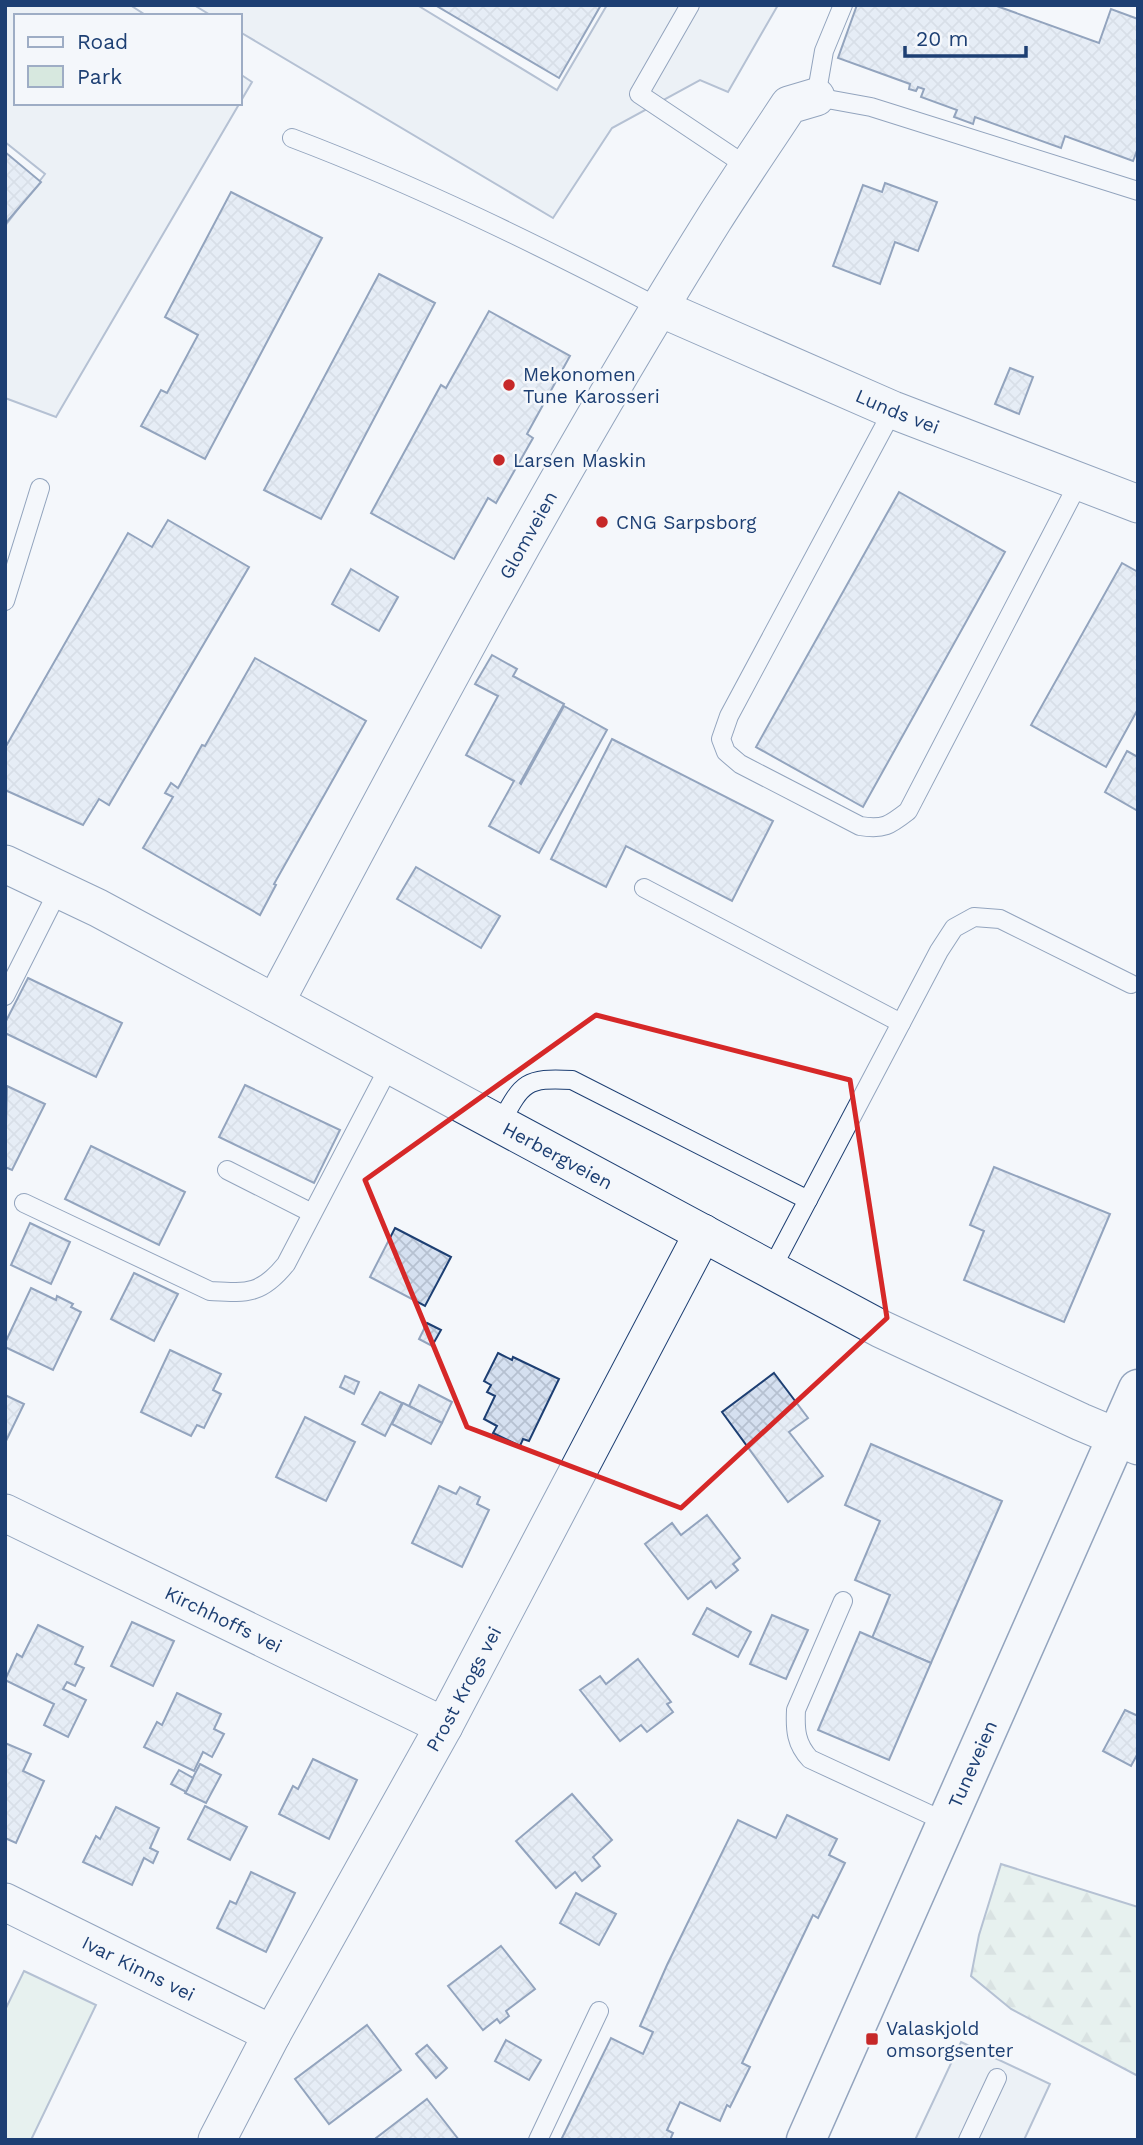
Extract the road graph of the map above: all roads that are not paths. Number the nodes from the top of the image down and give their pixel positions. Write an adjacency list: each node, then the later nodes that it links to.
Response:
1 (690, 5): 5 (lane)
2 (843, 5): 3 (lane)
3 (816, 97): 5 (street, Glomveien); 6 (lane)
4 (292, 138): 7 (lane)
5 (748, 167): 7 (street, Glomveien)
6 (1138, 191)
7 (660, 308): 8 (street, Lunds vei); 18 (street, Glomveien)
8 (893, 410): 9 (street, Lunds vei); 9 (lane)
9 (1079, 482): 11 (street, Lunds vei)
10 (40, 488): 12 (lane)
11 (1138, 504)
12 (5, 601)
13 (5, 864): 15 (street, Herbergveien)
14 (644, 888): 19 (lane)
15 (59, 890): 17 (lane); 18 (street, Herbergveien)
16 (1131, 984): 19 (lane)
17 (6, 992)
18 (275, 1003): 20 (street, Herbergveien)
19 (901, 1023): 23 (lane)
20 (390, 1065): 21 (street, Herbergveien); 25 (lane)
21 (500, 1124): 23 (lane); 26 (street, Herbergveien)
22 (227, 1170): 25 (lane)
23 (808, 1200): 27 (lane)
24 (24, 1203): 25 (lane)
25 (312, 1213)
26 (703, 1233): 27 (street, Herbergveien); 32 (street, Prost Krogs vei)
27 (771, 1270): 29 (street, Herbergveien)
28 (1138, 1389): 29 (main road, Tuneveien)
29 (1127, 1441): 33 (main road, Tuneveien)
30 (5, 1513): 32 (street, Kirchhoffs vei)
31 (843, 1601): 33 (lane)
32 (444, 1727): 36 (street, Prost Krogs vei)
33 (946, 1822): 40 (main road, Tuneveien)
34 (5, 1902): 36 (street, Ivar Kinns vei)
35 (599, 2011): 39 (lane)
36 (272, 2034): 38 (street, Prost Krogs vei)
37 (997, 2078): 41 (lane)
38 (217, 2140)
39 (538, 2140)
40 (806, 2140)
41 (968, 2140)

